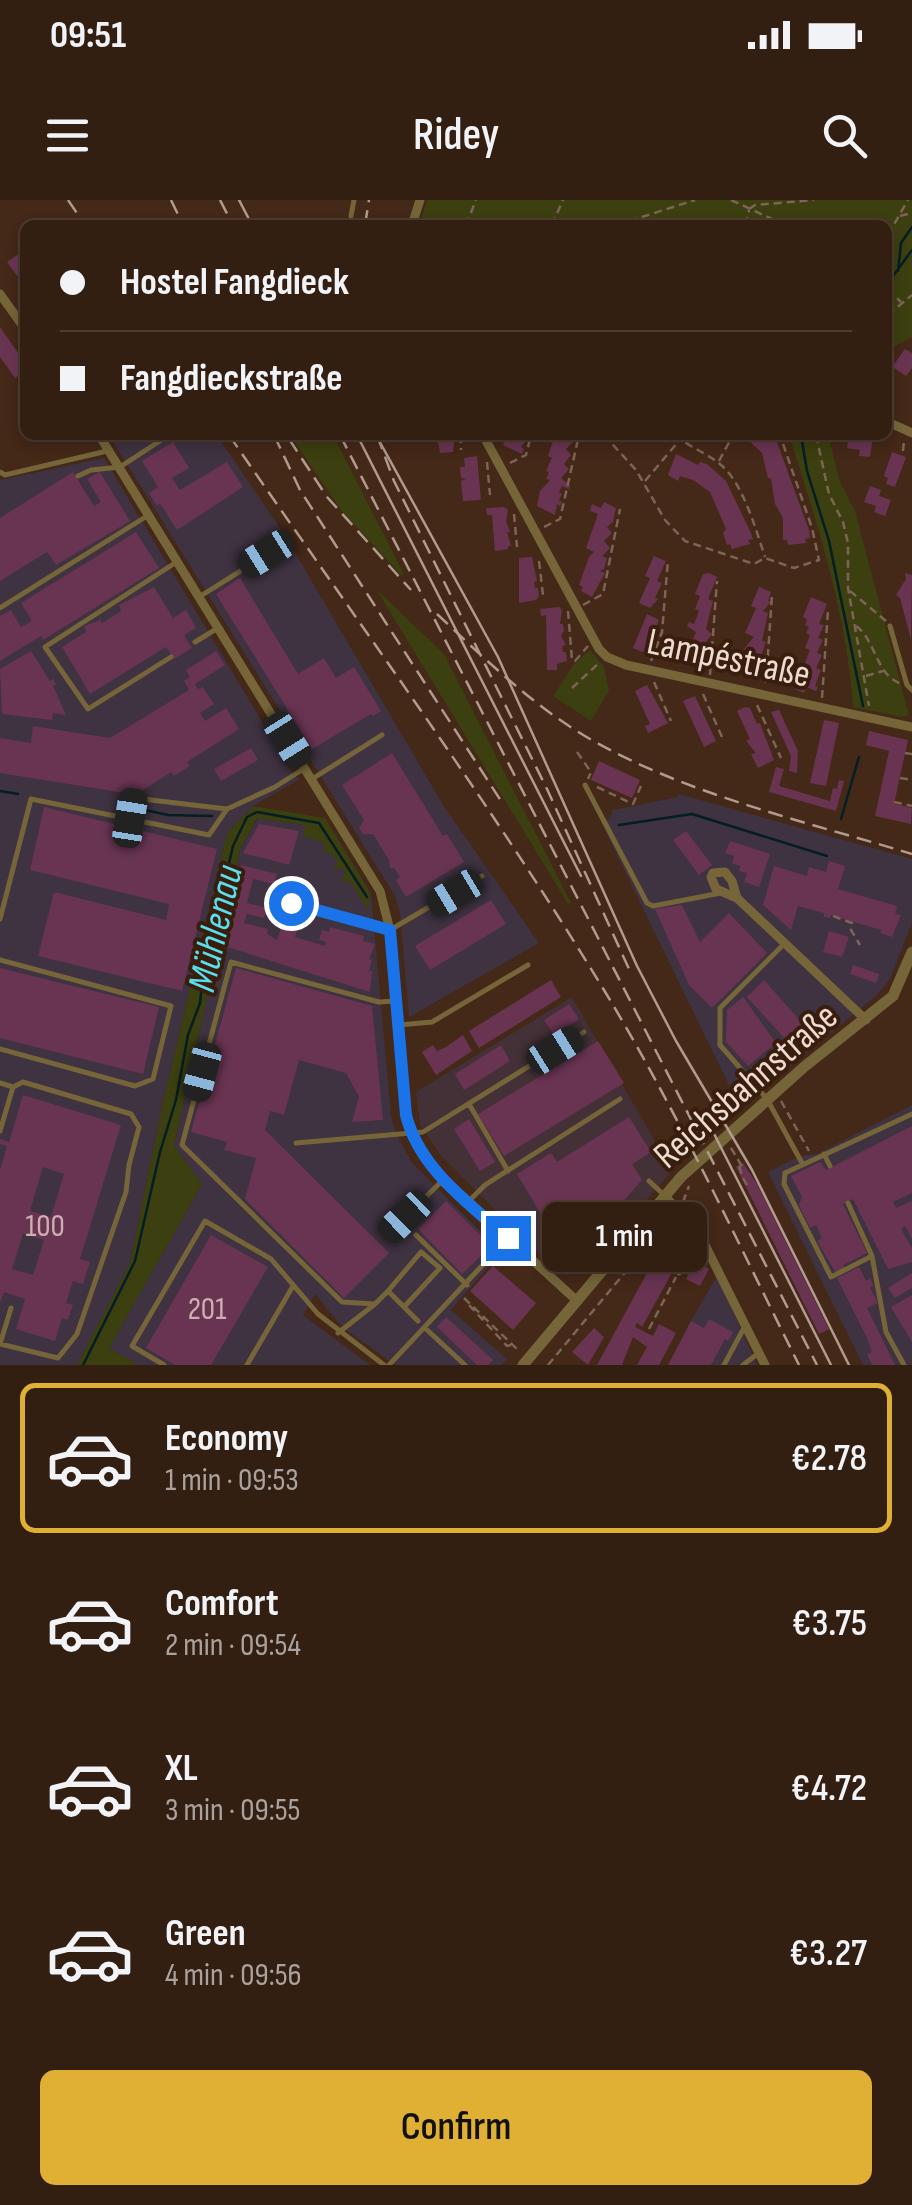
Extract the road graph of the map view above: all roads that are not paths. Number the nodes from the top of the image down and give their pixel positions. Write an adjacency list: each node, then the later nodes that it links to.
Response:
1 (354, 200): 2 (lane)
2 (351, 216)
3 (0, 294): 4 (street)
4 (20, 323)
5 (103, 440): 8 (street)
6 (161, 440): 9 (lane)
7 (486, 440): 22 (street, Lampéstraße)
8 (110, 450): 9 (street); 10 (lane)
9 (120, 467): 11 (lane); 12 (street)
10 (0, 472)
11 (78, 476)
12 (149, 514): 14 (street); 16 (lane)
13 (266, 554): 15 (lane)
14 (178, 561): 15 (street); 20 (lane)
15 (199, 597): 18 (street)
16 (0, 608)
17 (890, 626): 21 (lane)
18 (218, 628): 19 (lane); 24 (street)
19 (194, 642)
20 (171, 657)
21 (910, 687)
22 (912, 727)
23 (382, 736): 25 (lane)
24 (305, 768): 25 (street); 27 (lane)
25 (312, 779): 34 (street)
26 (586, 784): 30 (lane)
27 (227, 809): 28 (lane); 28 (lane)
28 (130, 818): 33 (lane)
29 (482, 876): 34 (lane)
30 (721, 893): 31 (street, Reichsbahnstraße); 31 (street, Reichsbahnstraße)
31 (737, 898): 35 (street, Reichsbahnstraße)
32 (291, 903): 34 (street)
33 (0, 919)
34 (390, 930): 40 (street)
35 (785, 943): 41 (street, Reichsbahnstraße); 48 (lane)
36 (912, 952): 39 (street, Reichsbahnstraße)
37 (0, 960): 44 (lane)
38 (528, 965): 42 (lane)
39 (909, 968): 41 (street, Reichsbahnstraße)
40 (396, 1001): 42 (street); 75 (lane)
41 (866, 1020): 48 (street, Reichsbahnstraße)
42 (398, 1025): 52 (street)
43 (584, 1032): 49 (lane)
44 (0, 1049)
45 (0, 1083): 46 (lane)
46 (13, 1087): 51 (lane); 83 (lane)
47 (620, 1099): 57 (lane)
48 (774, 1099): 55 (lane); 60 (street, Reichsbahnstraße)
49 (468, 1104): 52 (lane); 57 (lane)
50 (912, 1114): 54 (lane)
51 (0, 1131)
52 (410, 1134): 53 (lane); 58 (street)
53 (296, 1142)
54 (824, 1154): 55 (lane); 56 (lane)
55 (802, 1163): 69 (lane)
56 (830, 1166)
57 (508, 1170): 61 (lane)
58 (444, 1179): 61 (street); 63 (lane)
59 (649, 1181): 60 (lane)
60 (664, 1195): 67 (street); 68 (street, Reichsbahnstraße)
61 (468, 1202): 66 (street)
62 (848, 1202): 69 (lane)
63 (388, 1234)
64 (416, 1235): 71 (lane)
65 (598, 1237): 68 (lane)
66 (508, 1238): 71 (lane); 74 (street)
67 (702, 1238): 70 (lane); 80 (street)
68 (615, 1253): 74 (street, Reichsbahnstraße)
69 (872, 1256): 93 (lane)
70 (678, 1273)
71 (467, 1285): 81 (lane)
72 (292, 1286): 82 (lane); 86 (lane); 87 (lane)
73 (388, 1292): 75 (lane); 76 (lane); 76 (lane)
74 (576, 1300): 85 (street, Reichsbahnstraße)
75 (375, 1304): 82 (lane)
76 (404, 1306): 78 (lane)
77 (12, 1308): 79 (lane)
78 (418, 1321)
79 (4, 1322): 83 (lane)
80 (747, 1324): 84 (street); 90 (lane)
81 (425, 1328): 88 (lane); 89 (lane)
82 (338, 1333): 88 (lane)
83 (0, 1344)
84 (760, 1352): 91 (lane); 92 (street)
85 (522, 1358)
86 (164, 1365)
87 (247, 1365)
88 (387, 1365)
89 (466, 1365)
90 (724, 1365)
91 (743, 1365)
92 (765, 1365)
93 (904, 1365)

